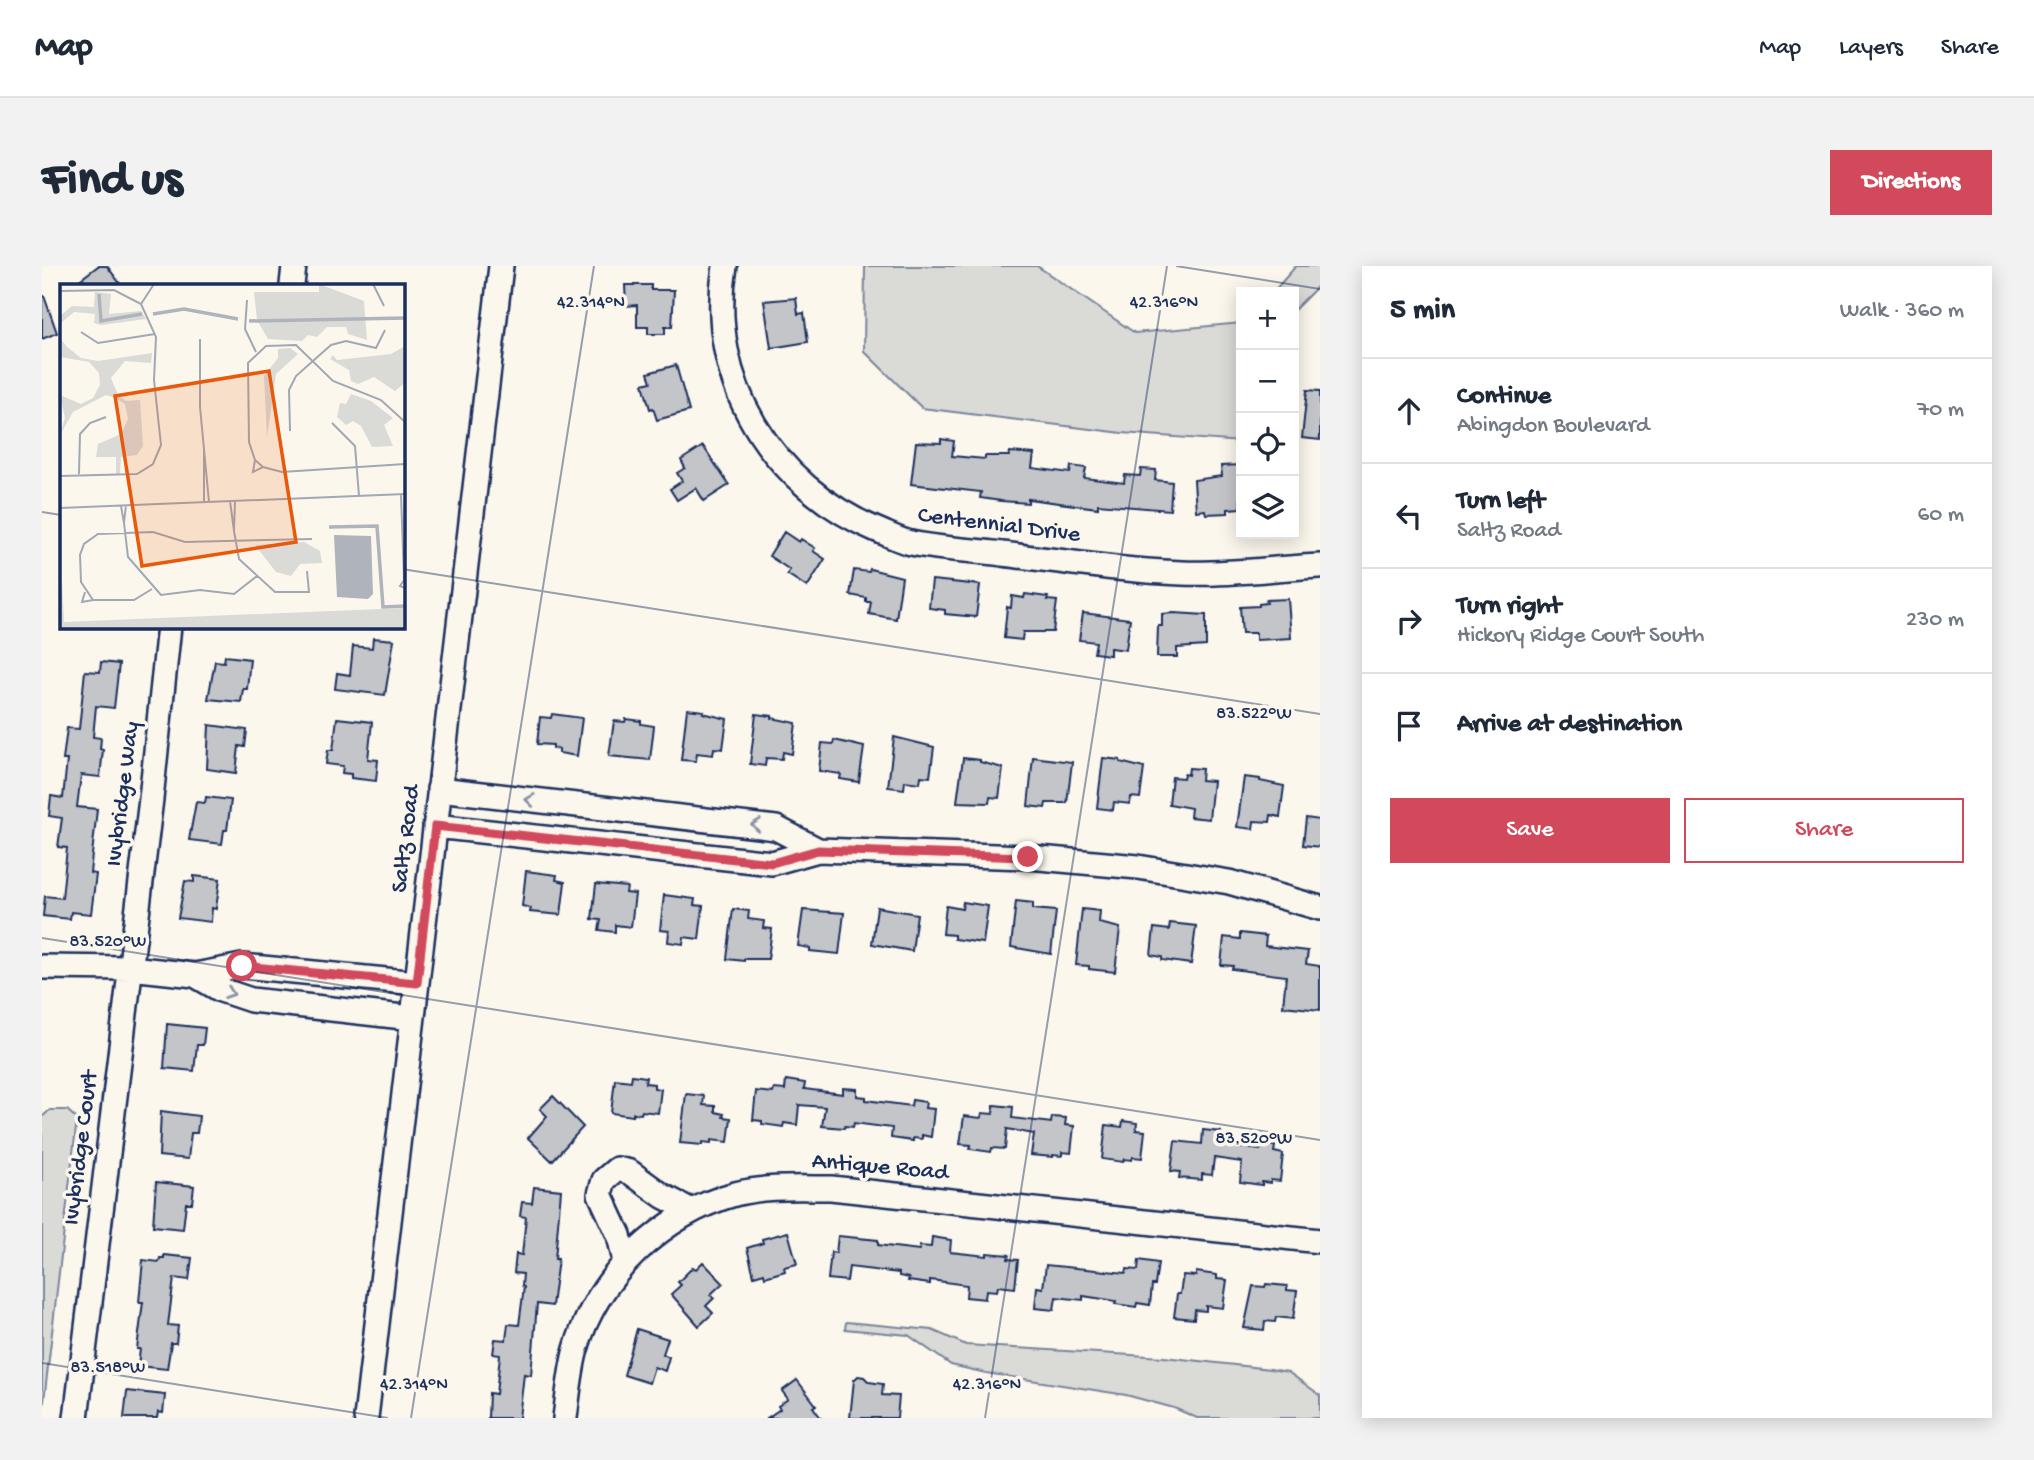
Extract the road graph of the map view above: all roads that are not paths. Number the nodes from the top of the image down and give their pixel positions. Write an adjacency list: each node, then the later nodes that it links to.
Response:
1 (294, 266): 4 (street)
2 (500, 266): 7 (street, Saltz Road)
3 (725, 266): 5 (street, Centennial Drive)
4 (292, 284)
5 (1320, 566)
6 (169, 628): 14 (street, Ivybridge Way)
7 (439, 789): 8 (street, one-way to 7); 9 (street, Saltz Road)
8 (690, 818): 10 (street, one-way to 8); 11 (street)
9 (435, 826): 11 (street); 16 (street, Saltz Road)
10 (818, 850): 11 (street); 12 (street)
11 (686, 854)
12 (1320, 908)
13 (42, 967): 14 (street)
14 (130, 968): 15 (street); 21 (street, Ivybridge Court)
15 (195, 975): 16 (street); 17 (street, one-way to 17)
16 (417, 983): 17 (street, Saltz Road)
17 (412, 1018): 22 (street, Saltz Road)
18 (690, 1210): 19 (street, Antique Road); 20 (street, Antique Road); 20 (street)
19 (1320, 1241)
20 (625, 1262): 23 (street, Antique Road)
21 (76, 1418)
22 (366, 1418)
23 (565, 1418)

